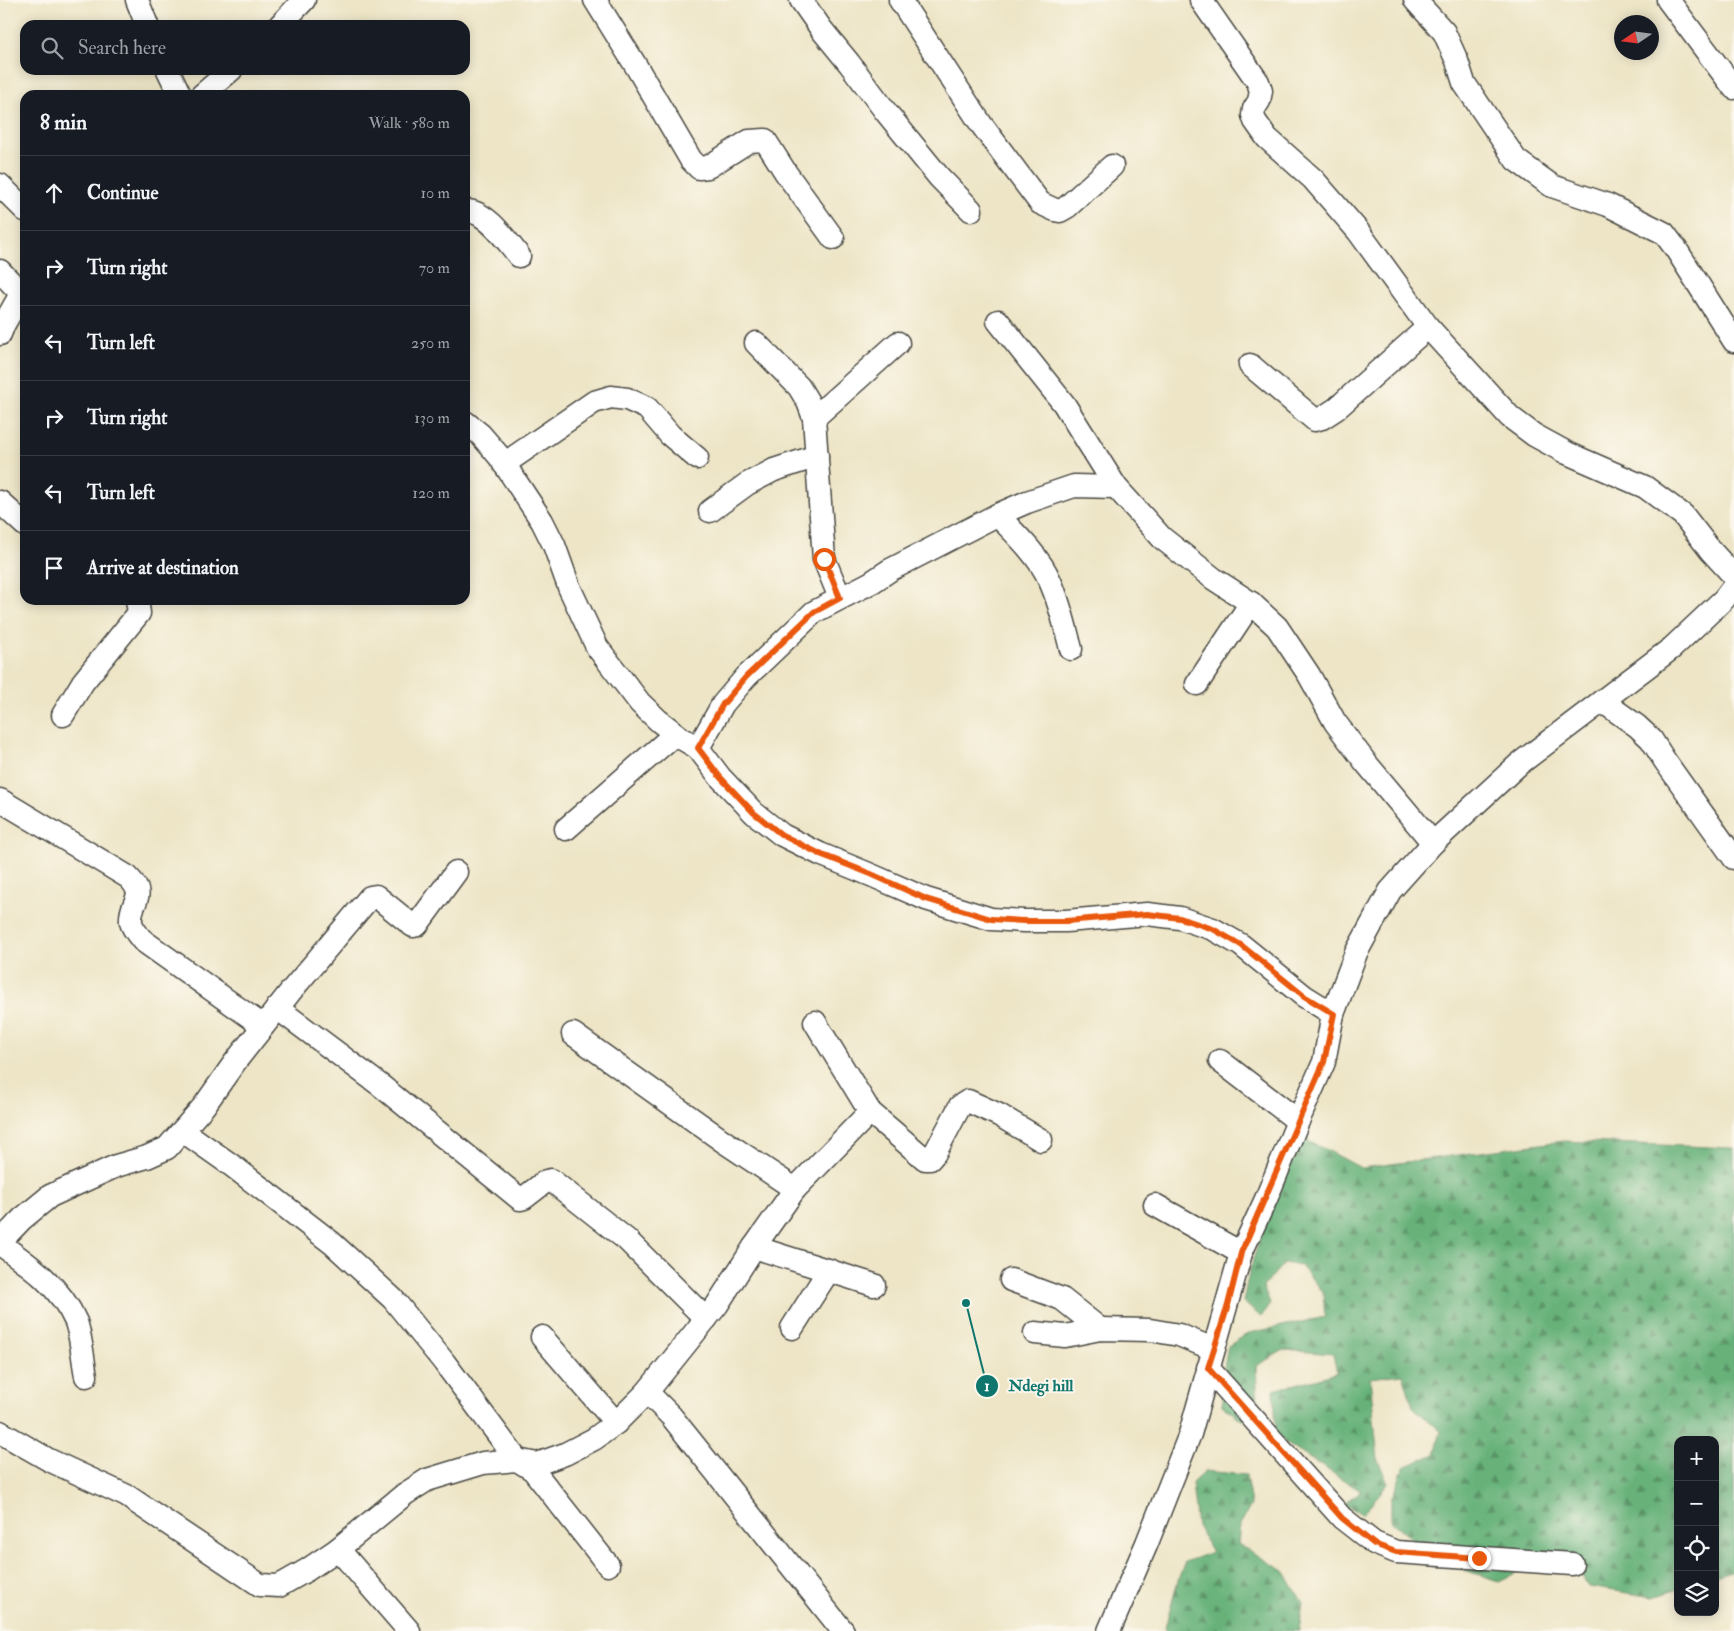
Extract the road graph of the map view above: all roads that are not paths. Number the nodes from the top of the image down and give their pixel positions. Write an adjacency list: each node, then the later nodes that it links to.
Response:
1 (137, 0): 9 (street)
2 (304, 0): 10 (street)
3 (595, 0): 21 (street)
4 (801, 0): 19 (street)
5 (900, 0): 16 (street)
6 (1201, 0): 27 (street)
7 (1415, 0): 29 (street)
8 (1668, 0): 13 (street)
9 (145, 20)
10 (285, 20)
11 (170, 75): 14 (street)
12 (227, 75): 15 (street)
13 (1734, 88)
14 (178, 90)
15 (211, 90)
16 (1112, 166)
17 (0, 185): 18 (street)
18 (20, 205)
19 (971, 210)
20 (470, 211): 22 (street)
21 (833, 238)
22 (519, 256)
23 (0, 271): 24 (street)
24 (20, 288)
25 (20, 295): 28 (street)
26 (998, 321): 38 (street)
27 (1428, 327): 32 (street); 43 (street)
28 (0, 334)
29 (1734, 341)
30 (756, 343): 33 (street)
31 (898, 343): 33 (street)
32 (1250, 365)
33 (814, 418): 35 (street)
34 (470, 426): 37 (street)
35 (817, 456): 40 (street); 44 (street)
36 (697, 458): 37 (street)
37 (504, 464): 51 (street)
38 (1116, 488): 41 (street); 45 (street)
39 (0, 502): 42 (street)
40 (710, 511)
41 (997, 515): 44 (street); 47 (street)
42 (20, 520)
43 (1733, 588): 49 (street)
44 (840, 598): 52 (street)
45 (1251, 603): 48 (street); 55 (street)
46 (138, 605): 50 (street)
47 (1071, 649)
48 (1197, 684)
49 (1602, 701): 55 (street); 56 (street)
50 (63, 715)
51 (675, 734): 52 (street); 54 (street)
52 (698, 748): 59 (street)
53 (0, 800): 61 (street)
54 (566, 829)
55 (1433, 843): 59 (street)
56 (1734, 858)
57 (456, 872): 58 (street)
58 (277, 1008): 61 (street); 76 (street)
59 (1334, 1014): 65 (street)
60 (815, 1022): 64 (street)
61 (264, 1026): 66 (street)
62 (573, 1034): 68 (street)
63 (1220, 1061): 65 (street)
64 (870, 1112): 67 (street); 68 (street)
65 (1298, 1121): 72 (street)
66 (183, 1131): 70 (street); 86 (street)
67 (1041, 1140)
68 (795, 1189): 71 (street)
69 (1155, 1205): 72 (street)
70 (0, 1243): 82 (street)
71 (754, 1247): 73 (street); 76 (street)
72 (1241, 1253): 81 (street)
73 (829, 1270): 75 (street); 77 (street)
74 (1011, 1280): 78 (street)
75 (874, 1285)
76 (706, 1319): 83 (street)
77 (792, 1328)
78 (1100, 1329): 79 (street); 81 (street)
79 (1035, 1333)
80 (542, 1337): 84 (street)
81 (1211, 1359): 88 (street); 92 (street)
82 (86, 1376)
83 (648, 1392): 84 (street); 91 (street)
84 (616, 1423): 86 (street)
85 (0, 1432): 87 (street)
86 (517, 1460): 87 (street); 89 (street)
87 (338, 1548): 90 (street)
88 (1572, 1564)
89 (608, 1565)
90 (409, 1631)
91 (843, 1631)
92 (1109, 1631)

